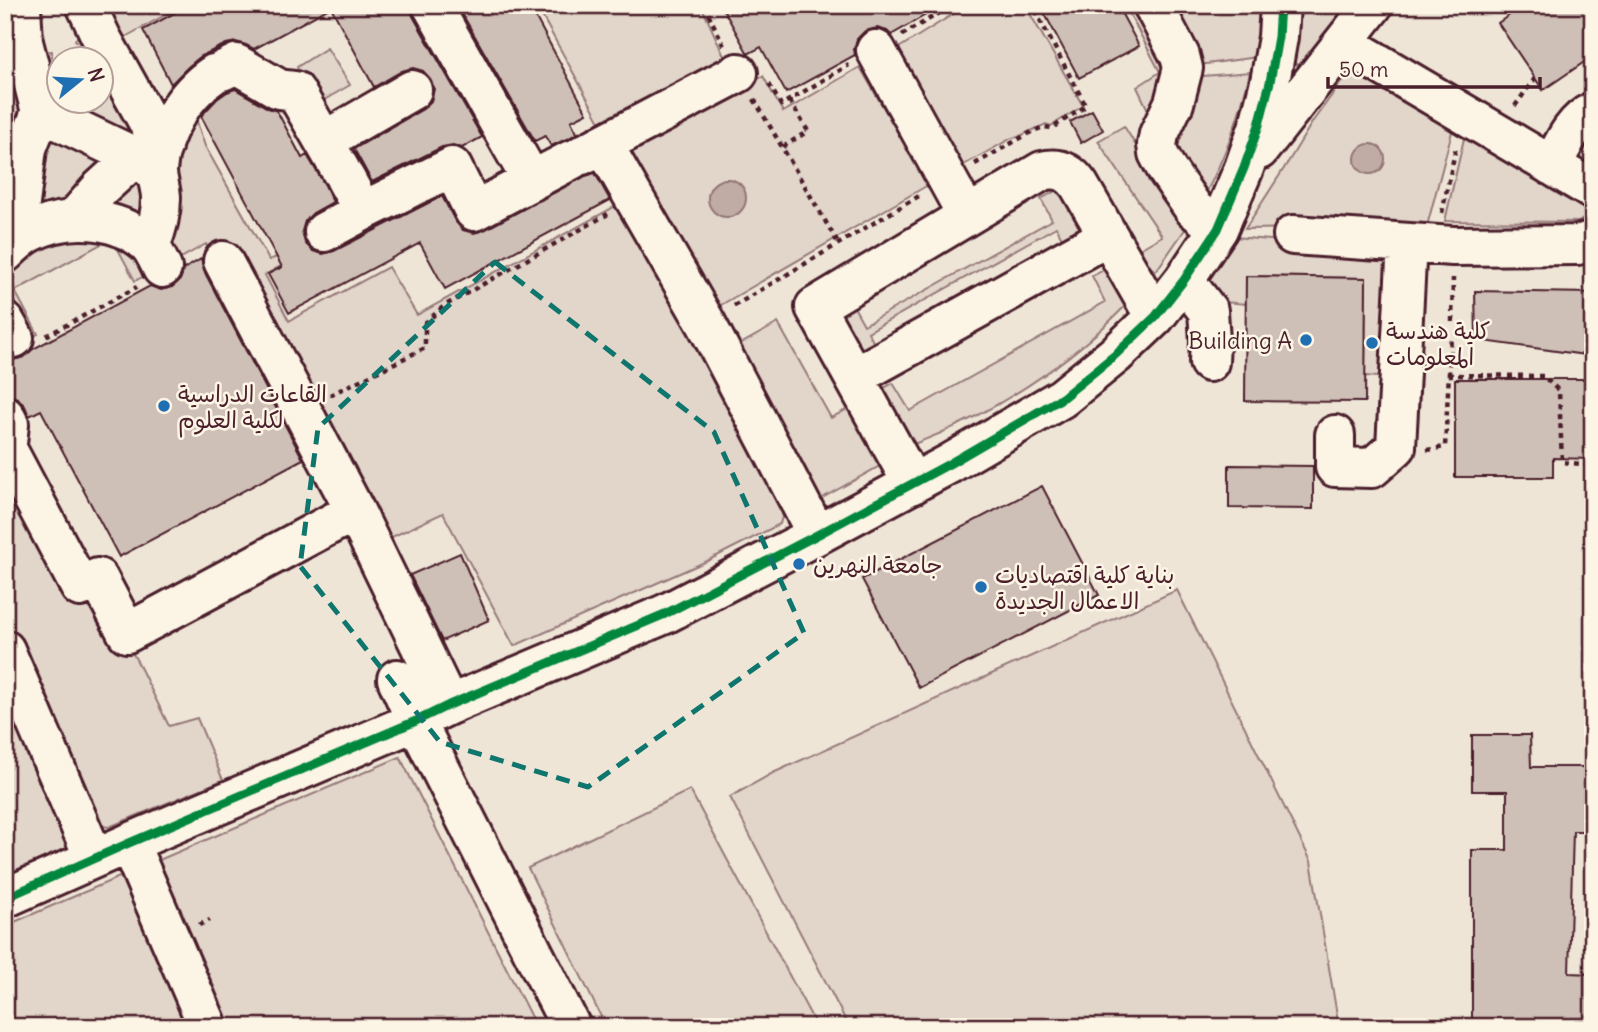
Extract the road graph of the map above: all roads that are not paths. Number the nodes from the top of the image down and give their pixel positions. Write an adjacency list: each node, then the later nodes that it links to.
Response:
1 (86, 5): 16 (street)
2 (432, 5): 10 (street)
3 (1153, 5): 25 (street)
4 (1280, 5): 19 (street)
5 (1373, 5): 8 (street)
6 (22, 6): 7 (street); 13 (street)
7 (5, 12)
8 (1344, 43): 18 (street); 19 (street)
9 (876, 50): 23 (street)
10 (463, 60): 17 (street); 20 (street)
11 (738, 73): 15 (street)
12 (1593, 111): 18 (street)
13 (41, 112): 14 (street); 16 (street)
14 (16, 143): 31 (street)
15 (584, 154): 20 (street); 41 (street)
16 (151, 159): 17 (street); 24 (street); 24 (street)
17 (336, 164): 22 (street)
18 (1552, 166): 21 (street)
19 (1244, 168): 25 (street)
20 (532, 181): 22 (street)
21 (1593, 190)
22 (363, 211): 26 (street)
23 (967, 215): 28 (street); 36 (street)
24 (73, 220): 31 (street)
25 (1218, 229): 33 (street)
26 (324, 232)
27 (1293, 235): 30 (street)
28 (1108, 236): 34 (street); 36 (street)
29 (1593, 240): 30 (street)
30 (1432, 245): 37 (street)
31 (10, 248)
32 (223, 261): 40 (street)
33 (1184, 280): 34 (street); 35 (street)
34 (1155, 317): 39 (street)
35 (1209, 362)
36 (854, 377): 39 (street)
37 (1335, 435)
38 (6, 443): 40 (street)
39 (914, 484): 41 (street)
40 (355, 511): 44 (street)
41 (817, 535): 44 (street)
42 (5, 650): 46 (street)
43 (397, 679): 44 (street)
44 (433, 713): 45 (street); 49 (street)
45 (129, 843): 46 (street); 48 (street)
46 (94, 858): 47 (street)
47 (5, 898)
48 (206, 1027)
49 (571, 1027)

